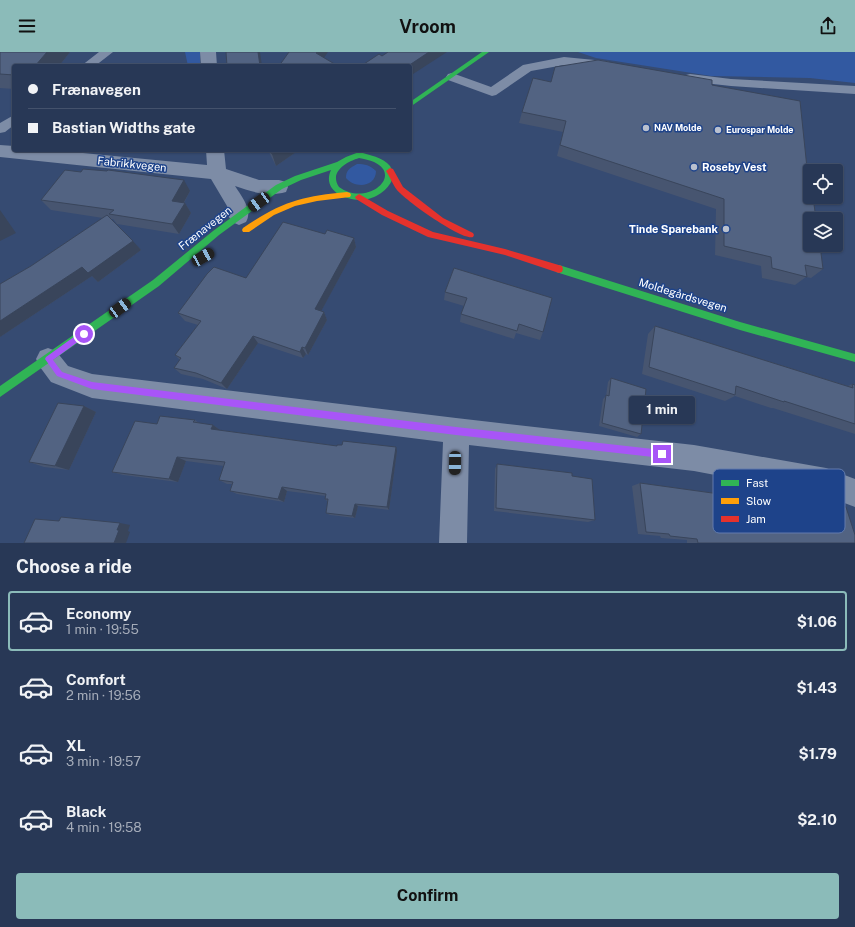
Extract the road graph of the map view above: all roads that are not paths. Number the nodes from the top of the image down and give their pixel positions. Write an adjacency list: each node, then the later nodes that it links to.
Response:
1 (106, 52): 4 (lane)
2 (208, 52): 5 (street)
3 (486, 52): 8 (main road)
4 (90, 64)
5 (209, 64)
6 (620, 67): 8 (lane)
7 (676, 75): 9 (lane)
8 (452, 77): 10 (main road)
9 (855, 90)
10 (412, 108)
11 (12, 120): 12 (lane)
12 (0, 129)
13 (0, 151): 18 (street, Fabrikkvegen)
14 (215, 152): 18 (street)
15 (356, 153): 16 (main road); 17 (main road)
16 (337, 165): 19 (main road, Frænavegen); 20 (main road)
17 (390, 171): 21 (main road); 23 (main road, Moldegårdsvegen)
18 (217, 173): 19 (street, Fabrikkvegen); 22 (street)
19 (279, 187): 22 (main road, Frænavegen)
20 (347, 195): 21 (main road); 22 (main road, Frænavegen)
21 (359, 197): 23 (main road, Moldegårdsvegen)
22 (239, 226): 25 (main road, Frænavegen)
23 (505, 252): 26 (main road, Moldegårdsvegen)
24 (201, 258): 25 (main road, Frænavegen)
25 (156, 283): 27 (main road, Frænavegen)
26 (855, 358)
27 (48, 359): 28 (main road, Frænavegen); 29 (street)
28 (0, 392)
29 (456, 431): 30 (street); 33 (street)
30 (754, 469)
31 (845, 489): 32 (street)
32 (855, 493)
33 (453, 543)

